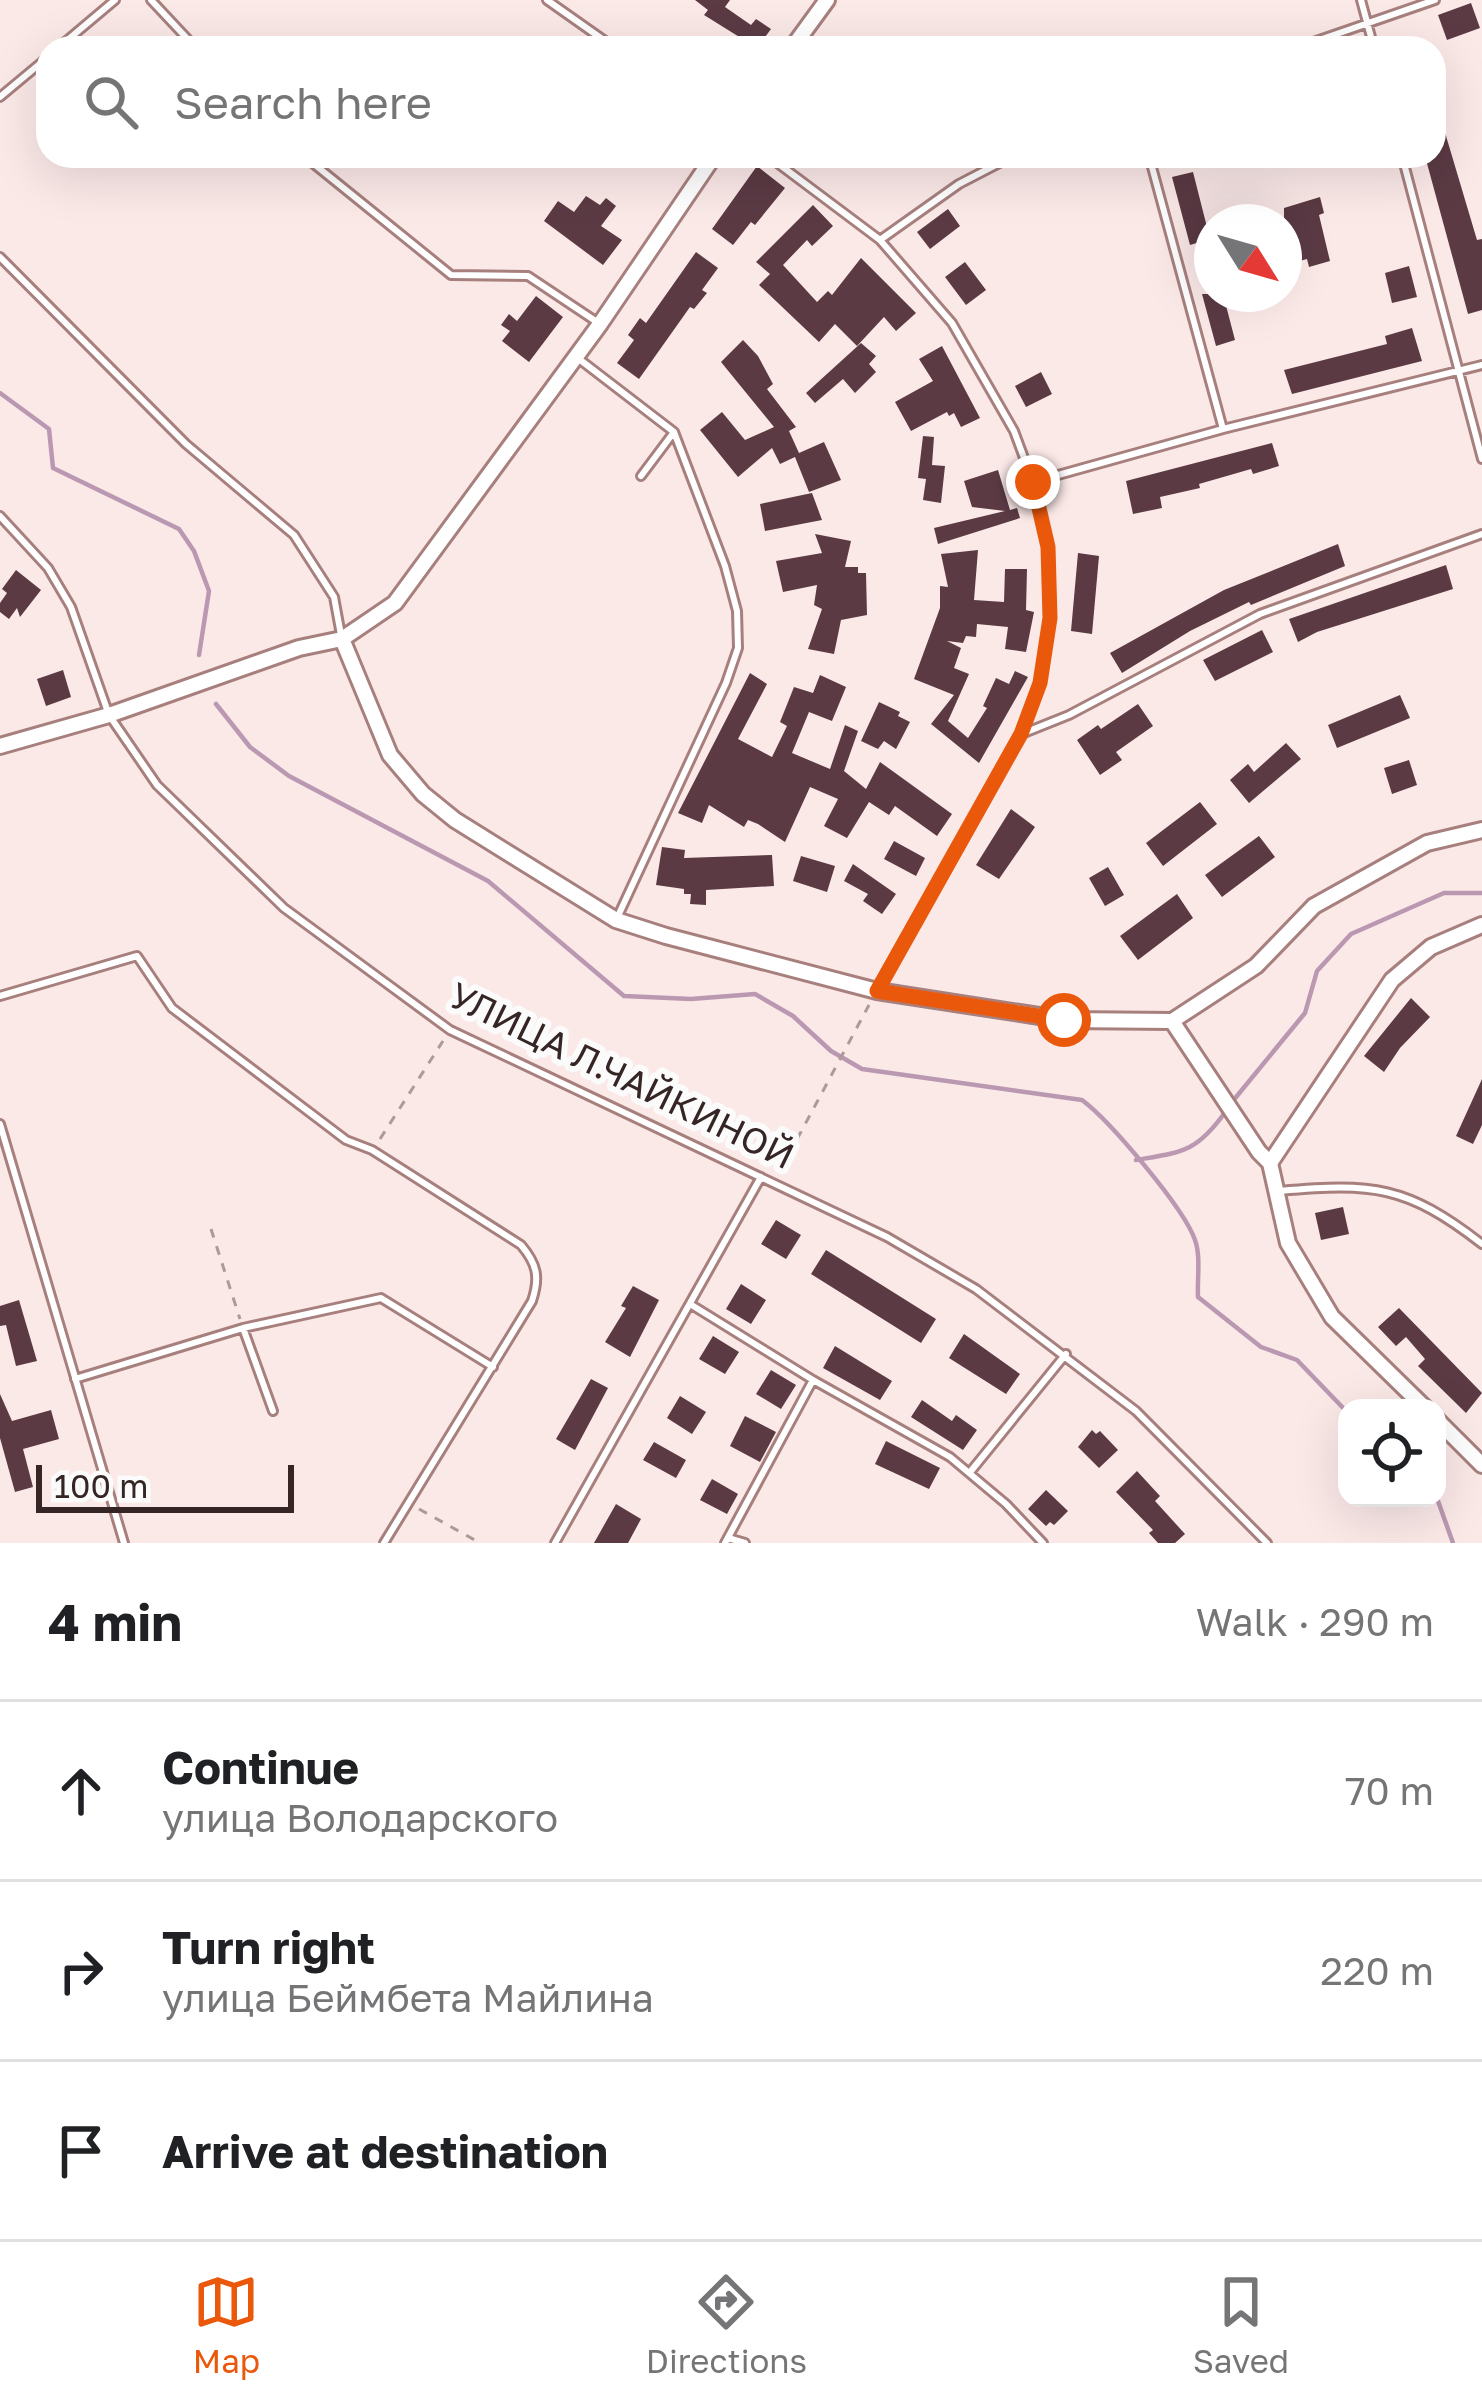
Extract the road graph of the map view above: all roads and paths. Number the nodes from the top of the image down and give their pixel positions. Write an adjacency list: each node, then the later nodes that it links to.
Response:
1 (116, 0): 8 (lane)
2 (151, 0): 9 (lane)
3 (547, 0): 10 (lane)
4 (827, 0): 11 (street)
5 (1361, 0): 7 (lane)
6 (1435, 0): 7 (lane)
7 (1368, 23): 12 (lane); 13 (lane)
8 (72, 36)
9 (185, 36)
10 (598, 36)
11 (801, 36)
12 (1331, 36)
13 (1371, 36)
14 (36, 67): 15 (lane)
15 (0, 97)
16 (319, 168): 24 (lane)
17 (706, 168): 24 (street)
18 (783, 168): 22 (lane)
19 (990, 168): 22 (lane)
20 (1152, 168): 28 (lane)
21 (1405, 168): 27 (lane)
22 (880, 240): 32 (lane)
23 (0, 257): 35 (lane)
24 (600, 324): 25 (street)
25 (574, 356): 29 (lane); 35 (street)
26 (1482, 365): 27 (lane)
27 (1458, 371): 28 (lane); 30 (lane)
28 (1223, 429): 32 (lane)
29 (674, 431): 31 (lane); 40 (lane)
30 (1482, 459)
31 (641, 476)
32 (1033, 482): 37 (lane)
33 (0, 516): 36 (lane, УЛИЦА Л.ЧАЙКИНОЙ)
34 (1482, 534): 37 (lane)
35 (342, 639): 36 (street); 40 (street)
36 (109, 715): 38 (street); 45 (lane, УЛИЦА Л.ЧАЙКИНОЙ)
37 (1021, 734): 42 (lane)
38 (0, 746)
39 (1482, 830): 44 (street)
40 (616, 920): 42 (street)
41 (1482, 925): 48 (street)
42 (877, 991): 44 (street); 50 (path)
43 (0, 996): 47 (lane)
44 (1172, 1021): 48 (street)
45 (450, 1030): 47 (path); 49 (lane, УЛИЦА Л.ЧАЙКИНОЙ)
46 (0, 1124): 58 (lane)
47 (372, 1150): 57 (lane)
48 (1270, 1163): 51 (street)
49 (761, 1178): 50 (lane, УЛИЦА Л.ЧАЙКИНОЙ); 54 (lane)
50 (773, 1183): 56 (lane, УЛИЦА Л.ЧАЙКИНОЙ)
51 (1278, 1191): 53 (lane); 60 (street)
52 (211, 1229): 55 (path)
53 (1482, 1244)
54 (690, 1304): 59 (lane); 70 (lane)
55 (243, 1328): 57 (lane); 58 (lane); 61 (lane)
56 (1066, 1354): 64 (lane); 73 (lane, УЛИЦА Л.ЧАЙКИНОЙ)
57 (493, 1367): 65 (lane)
58 (75, 1379): 67 (lane)
59 (813, 1380): 64 (lane); 66 (lane)
60 (1415, 1399)
61 (273, 1411)
62 (1446, 1429): 63 (street)
63 (1482, 1465)
64 (970, 1472): 72 (lane)
65 (411, 1504): 68 (lane); 69 (path)
66 (727, 1540): 71 (lane)
67 (124, 1543)
68 (384, 1543)
69 (480, 1543)
70 (555, 1543)
71 (745, 1543)
72 (1043, 1543)
73 (1267, 1543)

